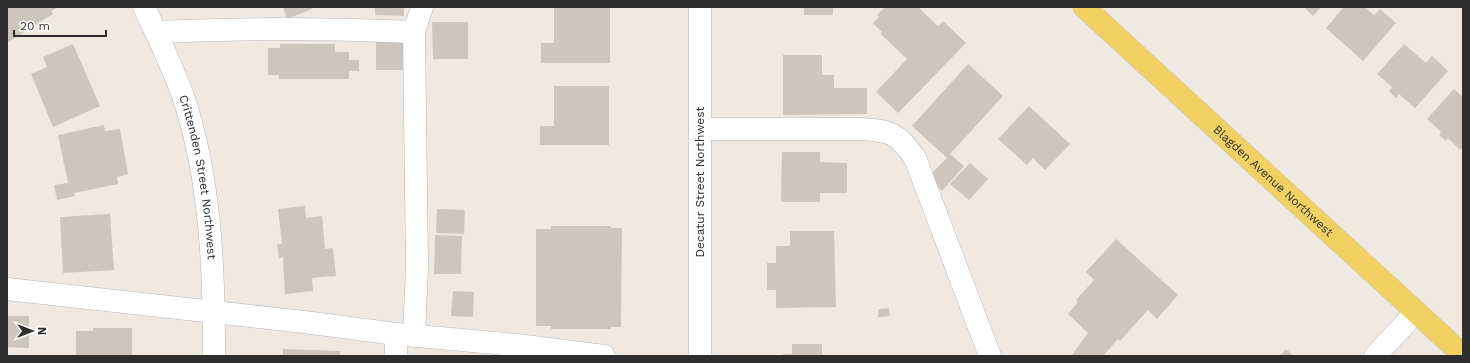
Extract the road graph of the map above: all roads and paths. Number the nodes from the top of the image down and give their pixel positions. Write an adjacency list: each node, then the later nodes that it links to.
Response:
1 (144, 7): 5 (street, Crittenden Street Northwest)
2 (422, 7): 6 (street)
3 (700, 7): 7 (street, Decatur Street Northwest)
4 (1084, 7): 9 (main road, Blagden Avenue Northwest)
5 (156, 32): 6 (street); 10 (street, Crittenden Street Northwest)
6 (414, 32): 11 (street)
7 (700, 129): 16 (street, Decatur Street Northwest); 17 (street)
8 (7, 289): 10 (street)
9 (1416, 312): 12 (main road, Blagden Avenue Northwest); 18 (street)
10 (214, 313): 11 (street); 13 (street, Crittenden Street Northwest)
11 (405, 335): 14 (street); 15 (street)
12 (1463, 355)
13 (214, 356)
14 (396, 356)
15 (604, 356)
16 (700, 356)
17 (990, 356)
18 (1375, 356)

